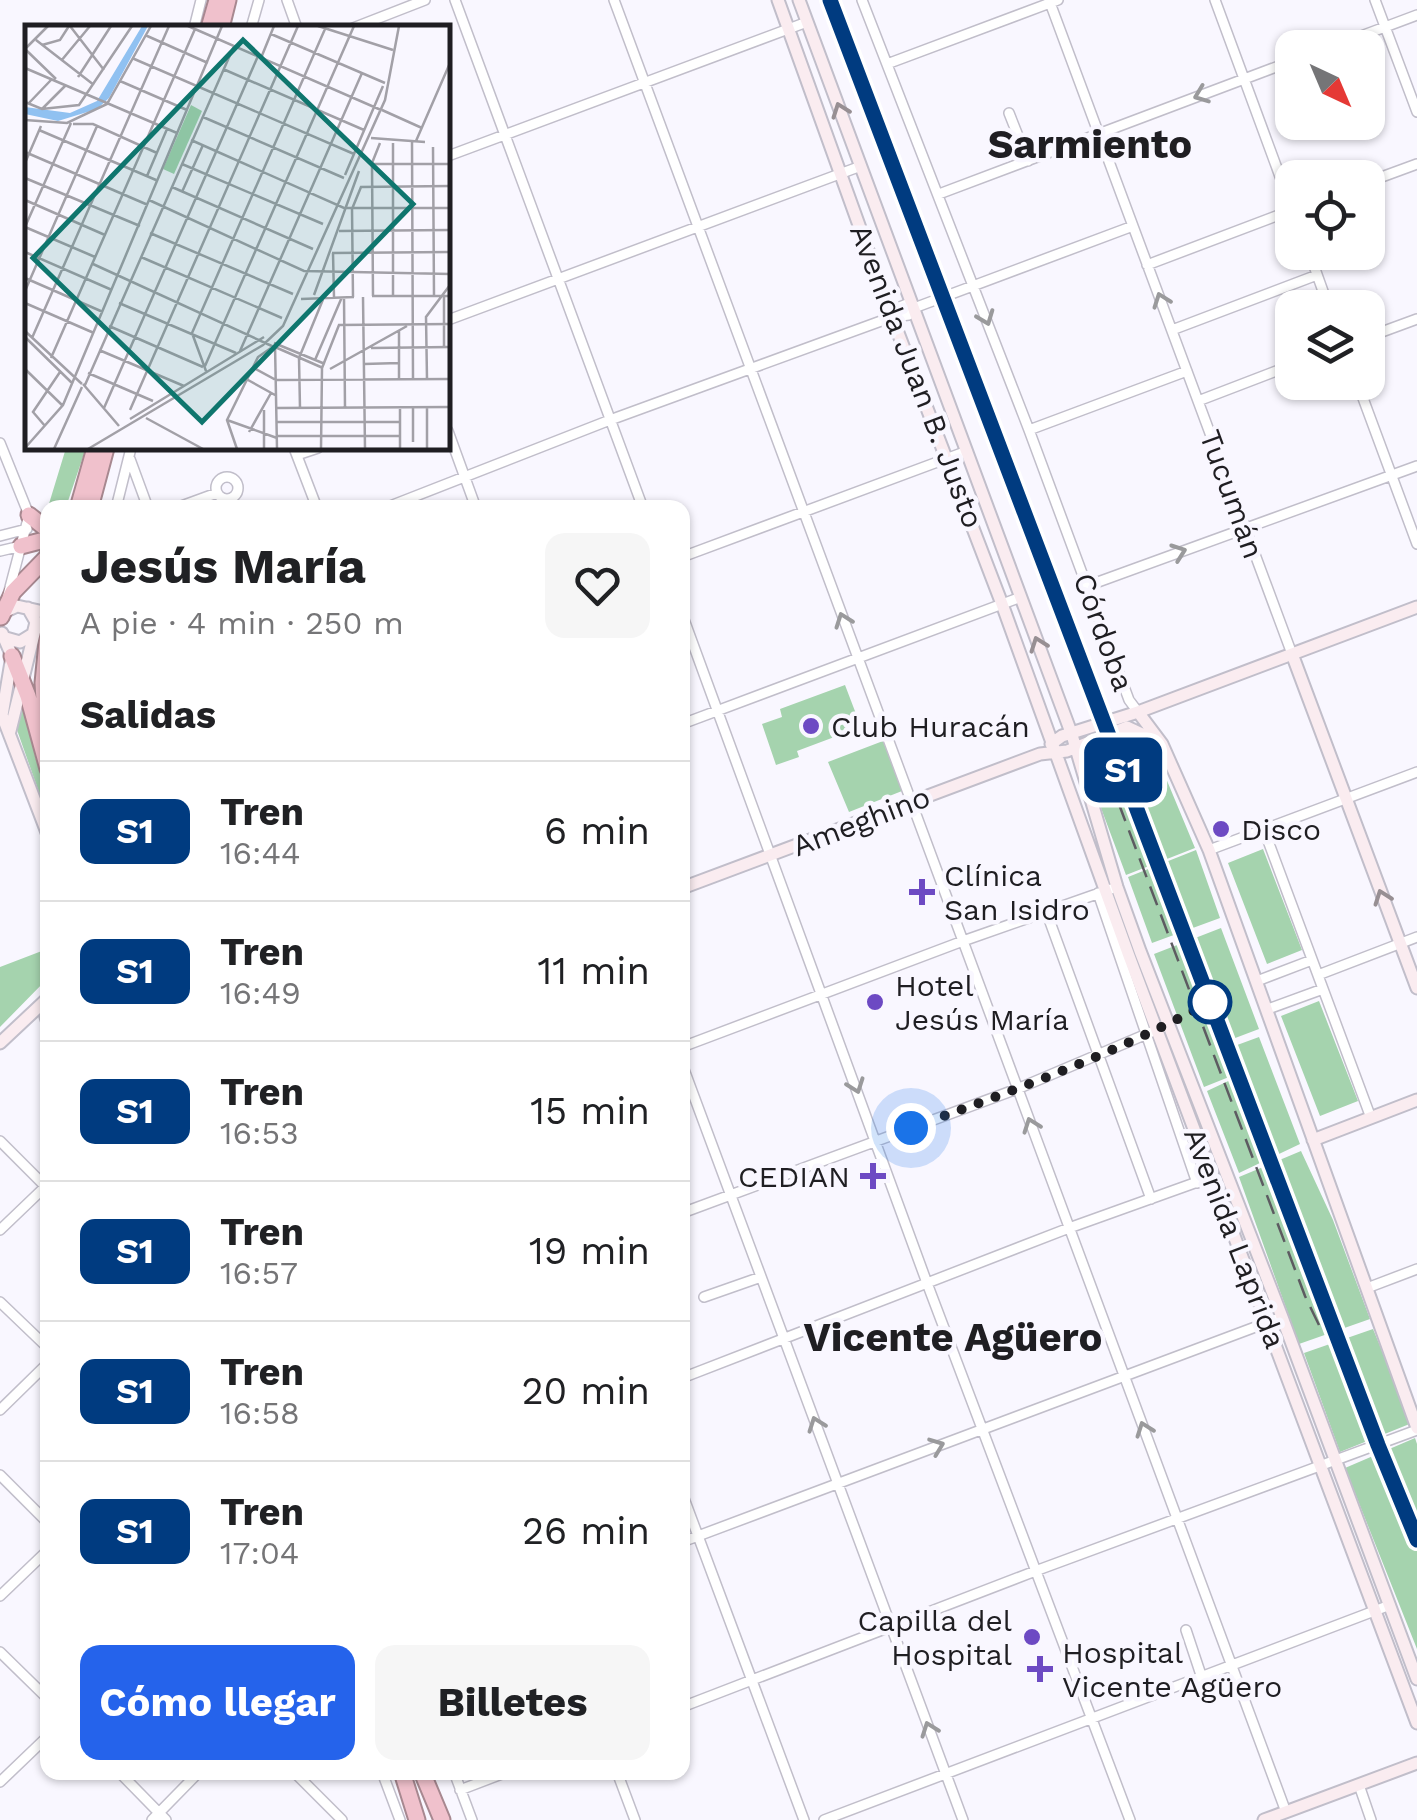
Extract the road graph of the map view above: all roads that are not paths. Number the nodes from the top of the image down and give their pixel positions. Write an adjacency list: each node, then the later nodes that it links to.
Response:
1 (201, 0): 17 (street)
2 (217, 0): 18 (highway)
3 (228, 0): 19 (highway)
4 (259, 0): 20 (street)
5 (286, 0): 21 (street)
6 (426, 0): 22 (street)
7 (455, 0): 32 (street)
8 (614, 0): 29 (street)
9 (778, 0): 24 (main road, Avenida Juan B. Justo)
10 (799, 0): 16 (main road, Avenida Juan B. Justo)
11 (862, 0): 26 (street, Córdoba)
12 (1215, 0): 28 (street)
13 (1375, 0): 23 (street)
14 (1052, 1): 26 (street); 33 (street, Tucumán)
15 (1417, 15): 23 (street)
16 (807, 22): 24 (street); 38 (main road, Avenida Juan B. Justo, one-way to 16)
17 (195, 25)
18 (210, 25)
19 (222, 25)
20 (252, 25)
21 (296, 25)
22 (361, 25)
23 (1385, 27): 25 (street); 30 (street)
24 (788, 30): 29 (street); 39 (main road, Avenida Juan B. Justo)
25 (1377, 30)
26 (887, 64): 41 (street, Córdoba)
27 (1275, 67): 28 (street)
28 (1244, 79): 33 (street, one-way to 33); 36 (street)
29 (644, 84): 32 (street); 44 (street)
30 (1417, 112)
31 (1009, 113): 35 (street)
32 (504, 133): 34 (street); 48 (street)
33 (1099, 134): 35 (street); 43 (street, Tucumán)
34 (450, 155)
35 (1028, 161): 41 (street)
36 (1275, 164)
37 (1417, 164): 40 (street)
38 (860, 166): 39 (street); 51 (main road, Avenida Juan B. Justo)
39 (842, 173): 44 (street); 52 (main road, Avenida Juan B. Justo)
40 (1385, 176)
41 (938, 194): 49 (street, Córdoba)
42 (1275, 216): 45 (street)
43 (1133, 226): 45 (street, Tucumán); 49 (street)
44 (698, 227): 48 (street); 57 (street)
45 (1148, 265): 55 (street, Tucumán, one-way to 45)
46 (1315, 270): 47 (street)
47 (1317, 275): 50 (street); 55 (street)
48 (558, 278): 53 (street); 62 (street)
49 (973, 286): 51 (street); 63 (street, Córdoba, one-way to 63)
50 (1322, 290)
51 (914, 308): 52 (street); 70 (main road, Avenida Juan B. Justo)
52 (892, 317): 57 (street); 71 (main road, Avenida Juan B. Justo)
53 (450, 319)
54 (1417, 319): 56 (street)
55 (1172, 330): 58 (street, Tucumán)
56 (1385, 331)
57 (751, 370): 62 (street); 85 (street)
58 (1186, 371): 61 (street, Tucumán); 63 (street)
59 (1275, 372): 61 (street)
60 (1364, 400): 73 (street)
61 (1198, 401): 88 (street, Tucumán)
62 (610, 420): 74 (street); 84 (street)
63 (1029, 430): 96 (street, Córdoba)
64 (450, 437): 74 (street)
65 (0, 445): 86 (street)
66 (94, 450): 76 (highway)
67 (105, 450): 77 (highway)
68 (130, 452): 78 (street); 79 (street)
69 (296, 452): 81 (street)
70 (967, 452): 71 (street); 97 (main road, Avenida Juan B. Justo)
71 (948, 460): 85 (street); 98 (main road, Avenida Juan B. Justo)
72 (1417, 466): 73 (street)
73 (1392, 476): 88 (street); 91 (street)
74 (464, 478): 82 (street); 83 (street)
75 (217, 492): 80 (street)
76 (82, 500)
77 (83, 500)
78 (118, 500)
79 (145, 500)
80 (196, 500)
81 (314, 500)
82 (406, 500)
83 (473, 500)
84 (640, 500)
85 (804, 514): 94 (street); 109 (street, one-way to 85)
86 (28, 522): 87 (highway); 89 (street); 92 (street)
87 (40, 527)
88 (1244, 528): 96 (street, one-way to 88); 108 (street, Tucumán)
89 (0, 536)
90 (40, 540): 92 (highway)
91 (1417, 544)
92 (22, 546): 93 (street); 102 (street)
93 (0, 551)
94 (690, 553)
95 (40, 566): 102 (highway)
96 (1087, 586): 112 (street, Córdoba)
97 (1021, 597): 98 (street); 115 (main road, Avenida Juan B. Justo, one-way to 97)
98 (1002, 604): 109 (street); 118 (main road, Avenida Juan B. Justo)
99 (1417, 607): 108 (main road)
100 (28, 608): 101 (main road); 102 (main road); 103 (main road)
101 (40, 611)
102 (3, 615): 107 (main road)
103 (40, 629)
104 (40, 632): 107 (main road)
105 (40, 634): 110 (main road)
106 (690, 636): 111 (street)
107 (8, 651): 110 (highway); 114 (main road)
108 (1292, 654): 112 (main road); 120 (main road, Tucumán)
109 (858, 658): 111 (street); 121 (street)
110 (22, 680): 114 (main road); 116 (highway)
111 (718, 711): 113 (street); 125 (street)
112 (1138, 712): 115 (main road); 117 (main road, Córdoba)
113 (690, 721)
114 (10, 731): 122 (main road)
115 (1074, 740): 117 (main road); 118 (main road, Ameghino); 127 (main road, Avenida Laprida)
116 (40, 742)
117 (1162, 744): 124 (main road, Córdoba)
118 (1054, 747): 121 (main road, Ameghino); 127 (main road, Avenida Laprida)
119 (1417, 772): 120 (street)
120 (1346, 799): 123 (street); 131 (main road, Tucumán, one-way to 120)
121 (911, 802): 125 (main road, Ameghino); 130 (street)
122 (40, 813)
123 (1264, 830): 124 (street); 132 (street)
124 (1209, 850): 134 (main road, Córdoba)
125 (772, 854): 126 (main road, Ameghino); 137 (street)
126 (690, 885)
127 (1107, 890): 128 (street); 140 (main road, Avenida Laprida)
128 (1046, 911): 130 (street); 143 (street)
129 (1417, 937): 131 (street)
130 (963, 941): 137 (street); 145 (street)
131 (1399, 944): 133 (street); 136 (main road, Tucumán)
132 (1312, 960): 133 (street); 134 (street)
133 (1318, 975): 135 (street)
134 (1257, 981): 138 (main road, Córdoba)
135 (1323, 988): 138 (street); 147 (street)
136 (1417, 988)
137 (823, 994): 142 (street); 150 (street, one-way to 150)
138 (1268, 1010): 149 (main road, Córdoba)
139 (40, 1012): 141 (main road)
140 (1157, 1029): 143 (street); 151 (main road, Avenida Laprida); 152 (main road, Avenida Laprida); 154 (street)
141 (0, 1043)
142 (690, 1044)
143 (1100, 1054): 145 (street); 157 (street)
144 (690, 1085): 156 (street)
145 (1017, 1089): 150 (street); 159 (street, one-way to 145)
146 (1417, 1100): 147 (main road)
147 (1371, 1118): 149 (main road)
148 (0, 1140): 153 (street)
149 (1312, 1140): 164 (main road, Córdoba)
150 (875, 1142): 156 (street); 163 (street)
151 (1226, 1172): 152 (street); 167 (main road, Avenida Laprida)
152 (1212, 1177): 154 (street); 168 (main road, Avenida Laprida)
153 (40, 1180)
154 (1196, 1183): 157 (street)
155 (40, 1193): 160 (street)
156 (731, 1194): 158 (street); 162 (street)
157 (1151, 1199): 159 (street)
158 (690, 1209)
159 (1069, 1228): 163 (street); 173 (street)
160 (0, 1230)
161 (1417, 1269): 164 (street)
162 (761, 1276): 165 (street); 170 (street)
163 (928, 1283): 170 (street); 175 (street)
164 (1367, 1288): 176 (main road, Córdoba)
165 (704, 1297)
166 (0, 1302): 169 (street)
167 (1282, 1317): 168 (street); 177 (main road, Avenida Laprida)
168 (1267, 1323): 173 (street); 178 (main road, Avenida Laprida)
169 (40, 1340)
170 (785, 1340): 172 (street); 180 (street, one-way to 170)
171 (40, 1372): 174 (street)
172 (690, 1375)
173 (1124, 1376): 175 (street); 183 (street, one-way to 173)
174 (0, 1410)
175 (983, 1428): 180 (street, one-way to 175); 187 (street)
176 (1417, 1429): 177 (street)
177 (1335, 1462): 178 (street); 189 (main road, Avenida Laprida)
178 (1321, 1467): 183 (street); 190 (main road, Avenida Laprida)
179 (0, 1475): 182 (street)
180 (838, 1484): 184 (street); 191 (street)
181 (690, 1514): 184 (street)
182 (40, 1515)
183 (1178, 1521): 187 (street); 194 (street)
184 (698, 1536): 185 (street); 197 (street)
185 (690, 1539)
186 (40, 1558): 188 (street)
187 (1038, 1570): 191 (street); 200 (street)
188 (0, 1596)
189 (1390, 1606): 190 (street); 196 (main road, Avenida Laprida)
190 (1375, 1613): 194 (street); 201 (main road, Avenida Laprida)
191 (892, 1628): 197 (street); 204 (street, one-way to 191)
192 (1186, 1630): 195 (street)
193 (0, 1652): 198 (street)
194 (1232, 1667): 195 (street); 218 (street)
195 (1202, 1678): 200 (street)
196 (1417, 1678)
197 (752, 1680): 199 (street); 227 (street)
198 (40, 1691)
199 (690, 1703)
200 (1092, 1716): 204 (street); 230 (street)
201 (1417, 1723)
202 (40, 1744): 215 (street)
203 (1417, 1763): 216 (main road)
204 (946, 1774): 228 (street); 229 (street)
205 (126, 1780): 219 (street)
206 (192, 1780): 219 (street)
207 (302, 1780): 220 (street)
208 (385, 1780): 221 (street)
209 (404, 1780): 222 (highway)
210 (414, 1780): 223 (highway)
211 (425, 1780): 224 (highway)
212 (457, 1780): 217 (street)
213 (486, 1780): 217 (street)
214 (621, 1780): 226 (street)
215 (0, 1782)
216 (1359, 1785): 218 (main road); 232 (street)
217 (460, 1790): 225 (street)
218 (1286, 1812): 231 (main road)
219 (159, 1818)
220 (342, 1820)
221 (400, 1820)
222 (417, 1820)
223 (430, 1820)
224 (442, 1820)
225 (472, 1820)
226 (635, 1820)
227 (804, 1820)
228 (824, 1820)
229 (963, 1820)
230 (1130, 1820)
231 (1264, 1820)
232 (1371, 1820)

